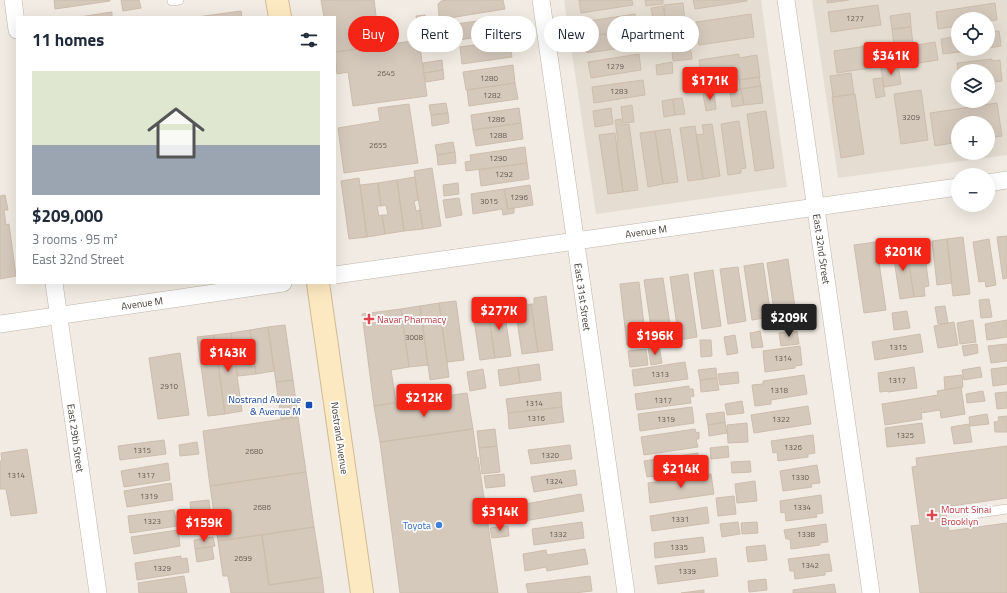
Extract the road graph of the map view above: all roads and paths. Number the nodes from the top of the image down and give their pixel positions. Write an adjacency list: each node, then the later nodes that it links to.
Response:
1 (13, 0): 6 (street)
2 (278, 0): 5 (main road)
3 (541, 0): 11 (street, East 31st Street)
4 (786, 0): 10 (street, East 32nd Street)
5 (280, 16)
6 (16, 22)
7 (1007, 180): 8 (street)
8 (995, 182)
9 (951, 188): 10 (street, Avenue M)
10 (816, 207): 11 (street, Avenue M); 23 (street, East 32nd Street)
11 (575, 241): 12 (street, Avenue M); 22 (street, East 31st Street)
12 (336, 275)
13 (54, 284): 16 (street, East 29th Street)
14 (276, 284): 16 (street, Avenue M)
15 (318, 284): 21 (main road, Nostrand Avenue)
16 (59, 315): 17 (street, Avenue M); 20 (street, East 29th Street)
17 (0, 324)
18 (1007, 509): 19 (lane)
19 (972, 514)
20 (98, 593)
21 (362, 593)
22 (626, 593)
23 (871, 593)

